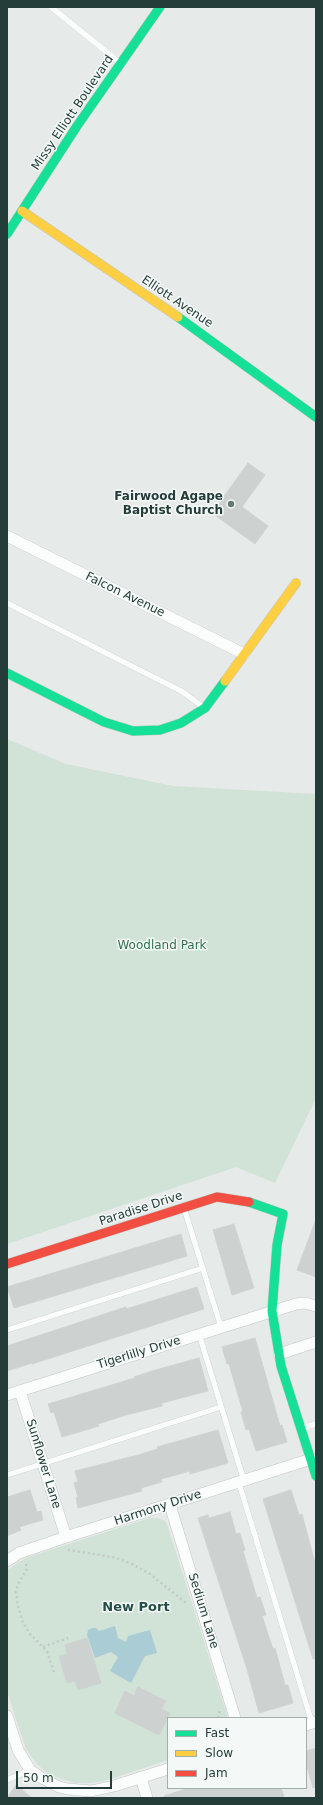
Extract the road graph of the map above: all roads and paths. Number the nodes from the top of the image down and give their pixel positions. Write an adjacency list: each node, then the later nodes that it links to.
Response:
1 (51, 7): 3 (lane)
2 (160, 7): 3 (street, Missy Elliott Boulevard)
3 (121, 63): 4 (street, Missy Elliott Boulevard)
4 (22, 211): 5 (street, Missy Elliott Boulevard); 6 (street, Elliott Avenue)
5 (7, 234)
6 (316, 417)
7 (7, 536): 10 (street, Falcon Avenue)
8 (296, 583): 10 (street)
9 (7, 603): 12 (lane)
10 (244, 654): 12 (street)
11 (7, 673): 12 (street)
12 (205, 708)
13 (184, 1208): 14 (street, Paradise Drive); 15 (lane); 17 (street, Paradise Drive)
14 (7, 1264)
15 (203, 1268): 18 (lane); 19 (lane)
16 (316, 1306): 17 (street, Tigerlilly Drive)
17 (272, 1311): 18 (street, Tigerlilly Drive); 22 (street)
18 (221, 1327): 20 (street, Tigerlilly Drive)
19 (7, 1330)
20 (199, 1334): 23 (street, Tigerlilly Drive); 25 (lane)
21 (316, 1342): 22 (street)
22 (279, 1354): 27 (street)
23 (20, 1391): 24 (street, Tigerlilly Drive); 29 (street, Sunflower Lane)
24 (7, 1395)
25 (221, 1407): 29 (lane); 32 (lane)
26 (316, 1424): 27 (lane)
27 (301, 1428): 28 (street)
28 (311, 1459): 31 (street); 32 (street, Harmony Drive)
29 (43, 1465): 30 (lane); 34 (street, Sunflower Lane)
30 (7, 1475)
31 (316, 1476)
32 (241, 1482): 33 (street, Harmony Drive); 46 (lane)
33 (170, 1505): 34 (street, Harmony Drive); 45 (street, Sedium Lane)
34 (66, 1537): 36 (street, Harmony Drive)
35 (68, 1550): 38 (path)
36 (7, 1561)
37 (26, 1564): 40 (path)
38 (186, 1603)
39 (68, 1638): 40 (path)
40 (43, 1647): 41 (path)
41 (54, 1672)
42 (220, 1710): 44 (path)
43 (7, 1716): 48 (street)
44 (218, 1717)
45 (235, 1717)
46 (311, 1723)
47 (167, 1769): 49 (street)
48 (30, 1770): 49 (street); 50 (lane)
49 (141, 1777): 51 (street)
50 (7, 1780)
51 (147, 1798)

